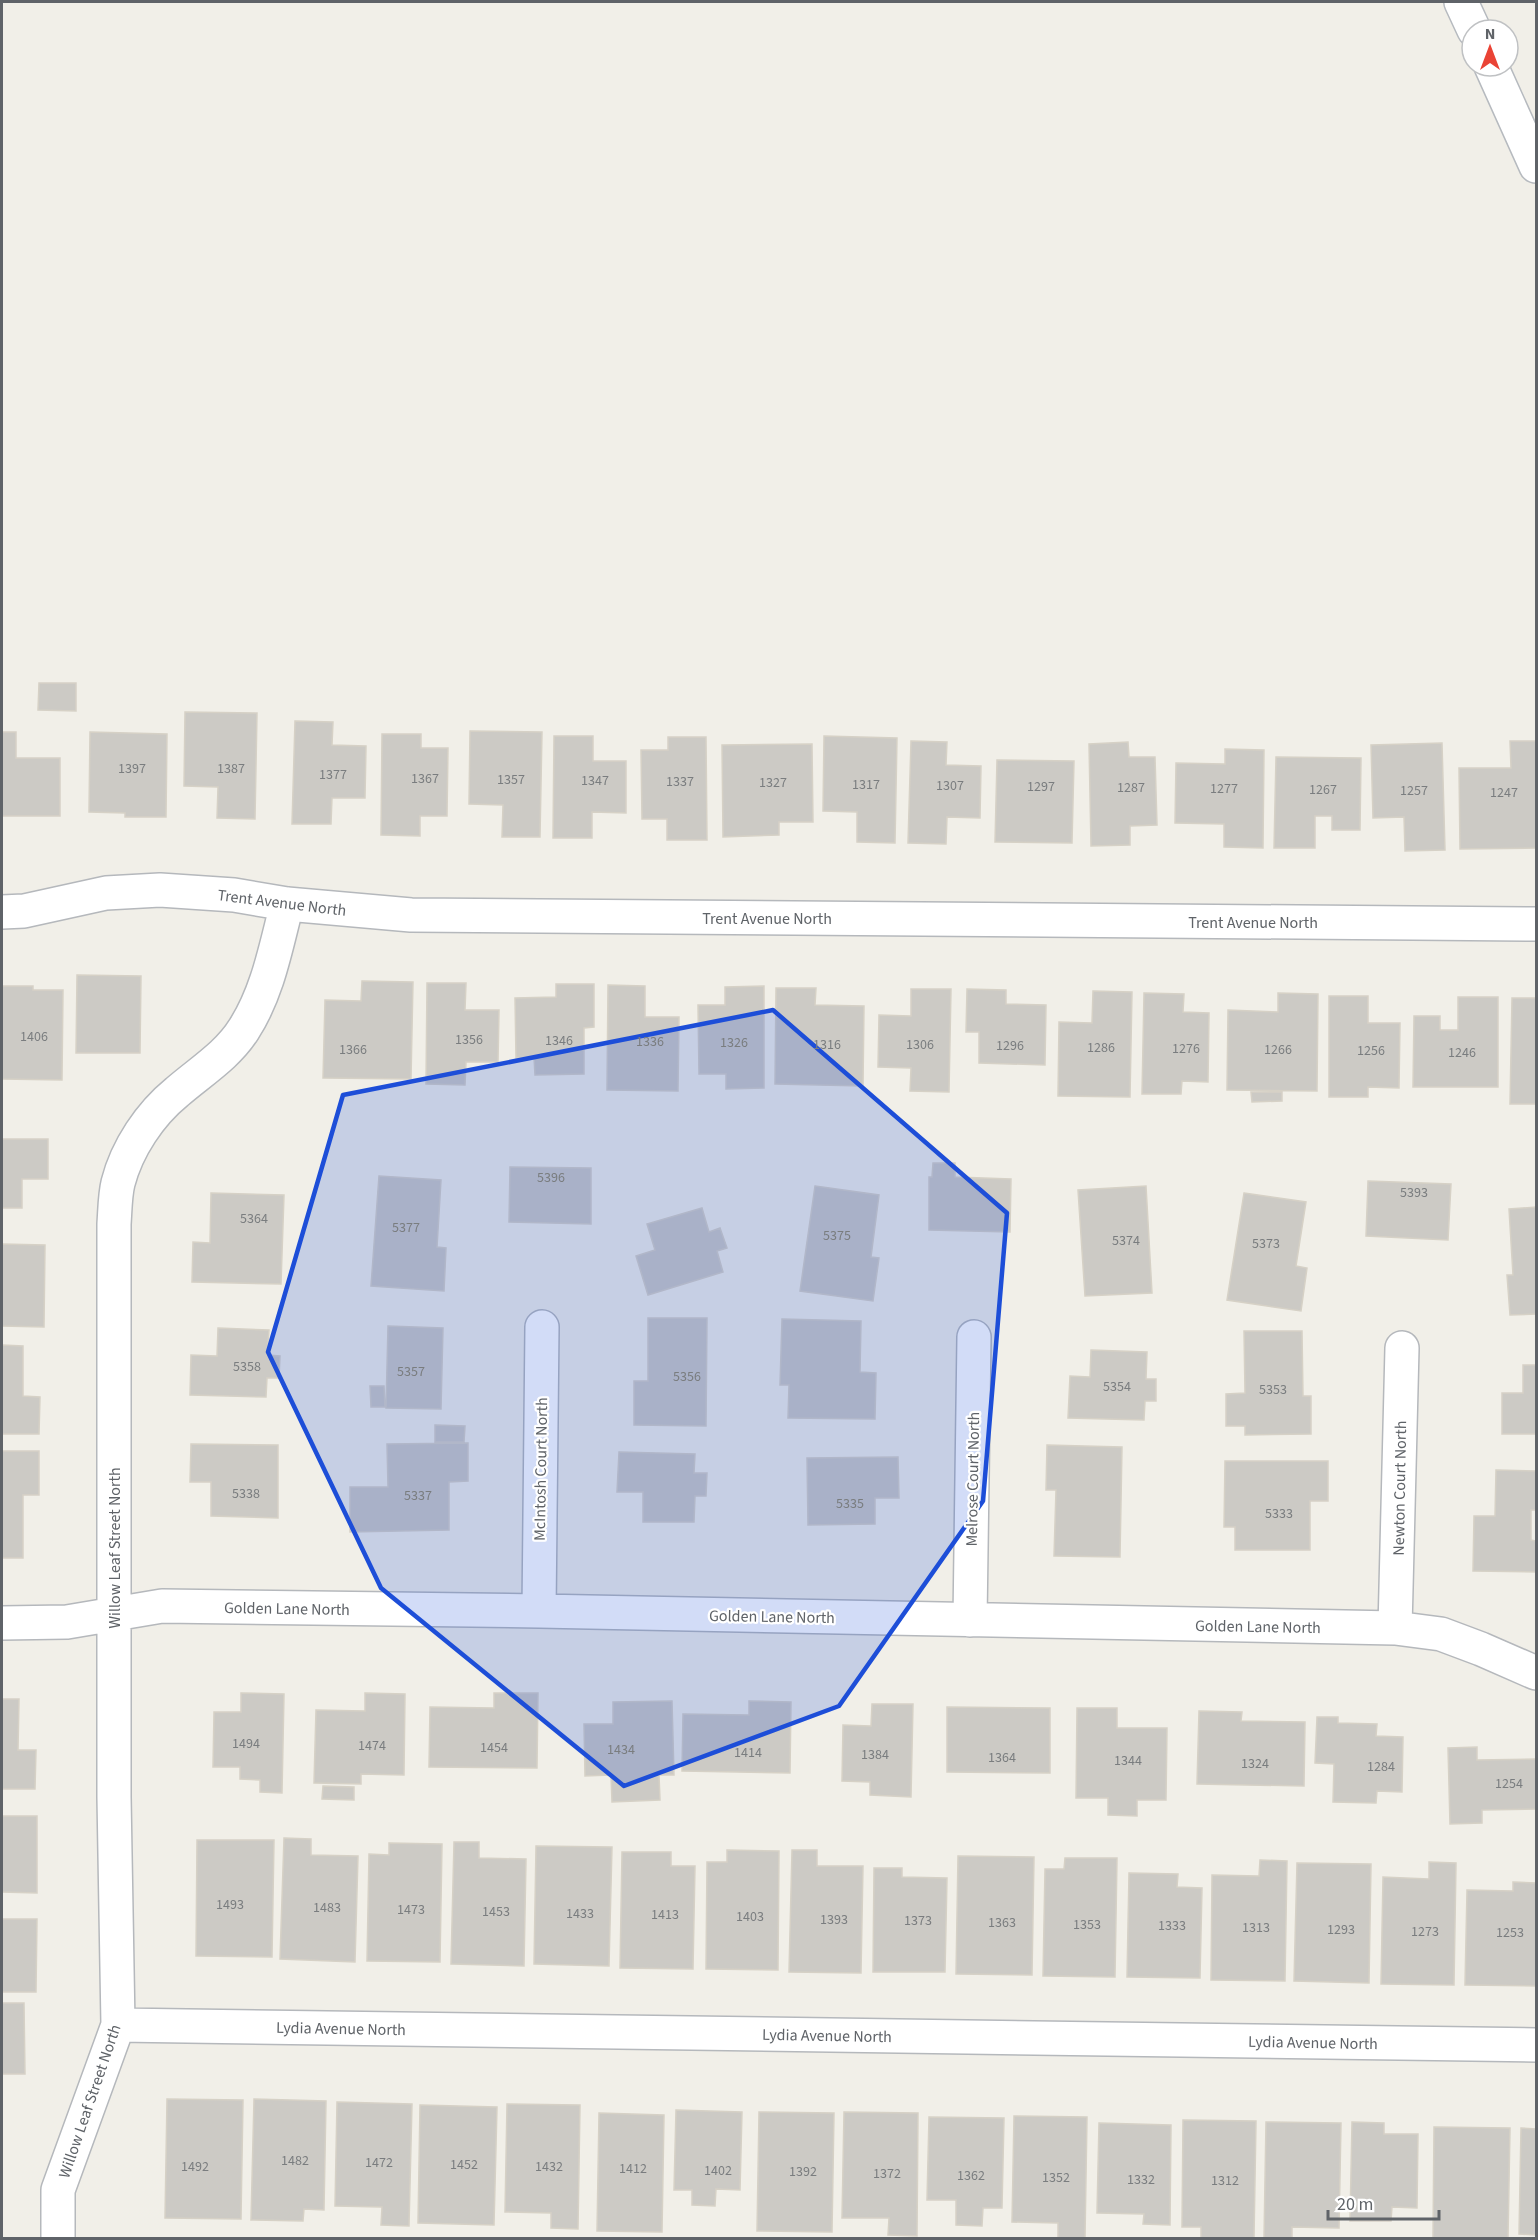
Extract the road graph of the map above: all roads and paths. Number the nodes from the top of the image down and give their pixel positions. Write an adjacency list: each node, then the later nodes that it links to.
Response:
1 (1461, 2): 2 (street)
2 (1468, 18)
3 (1496, 78): 4 (street)
4 (1536, 166)
5 (287, 904): 6 (street, Trent Avenue North); 7 (street, Trent Avenue North); 12 (street, Willow Leaf Street North)
6 (2, 912)
7 (1536, 924)
8 (542, 1326): 11 (street, McIntosh Court North)
9 (974, 1337): 13 (street, Melrose Court North)
10 (1402, 1348): 15 (street, Newton Court North)
11 (538, 1611): 12 (street, Golden Lane North); 13 (street, Golden Lane North)
12 (114, 1614): 14 (street, Golden Lane North); 17 (street, Willow Leaf Street North)
13 (970, 1620): 15 (street, Golden Lane North)
14 (2, 1623)
15 (1395, 1628): 16 (street, Golden Lane North)
16 (1536, 1673)
17 (118, 2025): 18 (street, Lydia Avenue North); 19 (street, Willow Leaf Street North)
18 (1536, 2045)
19 (58, 2238)

